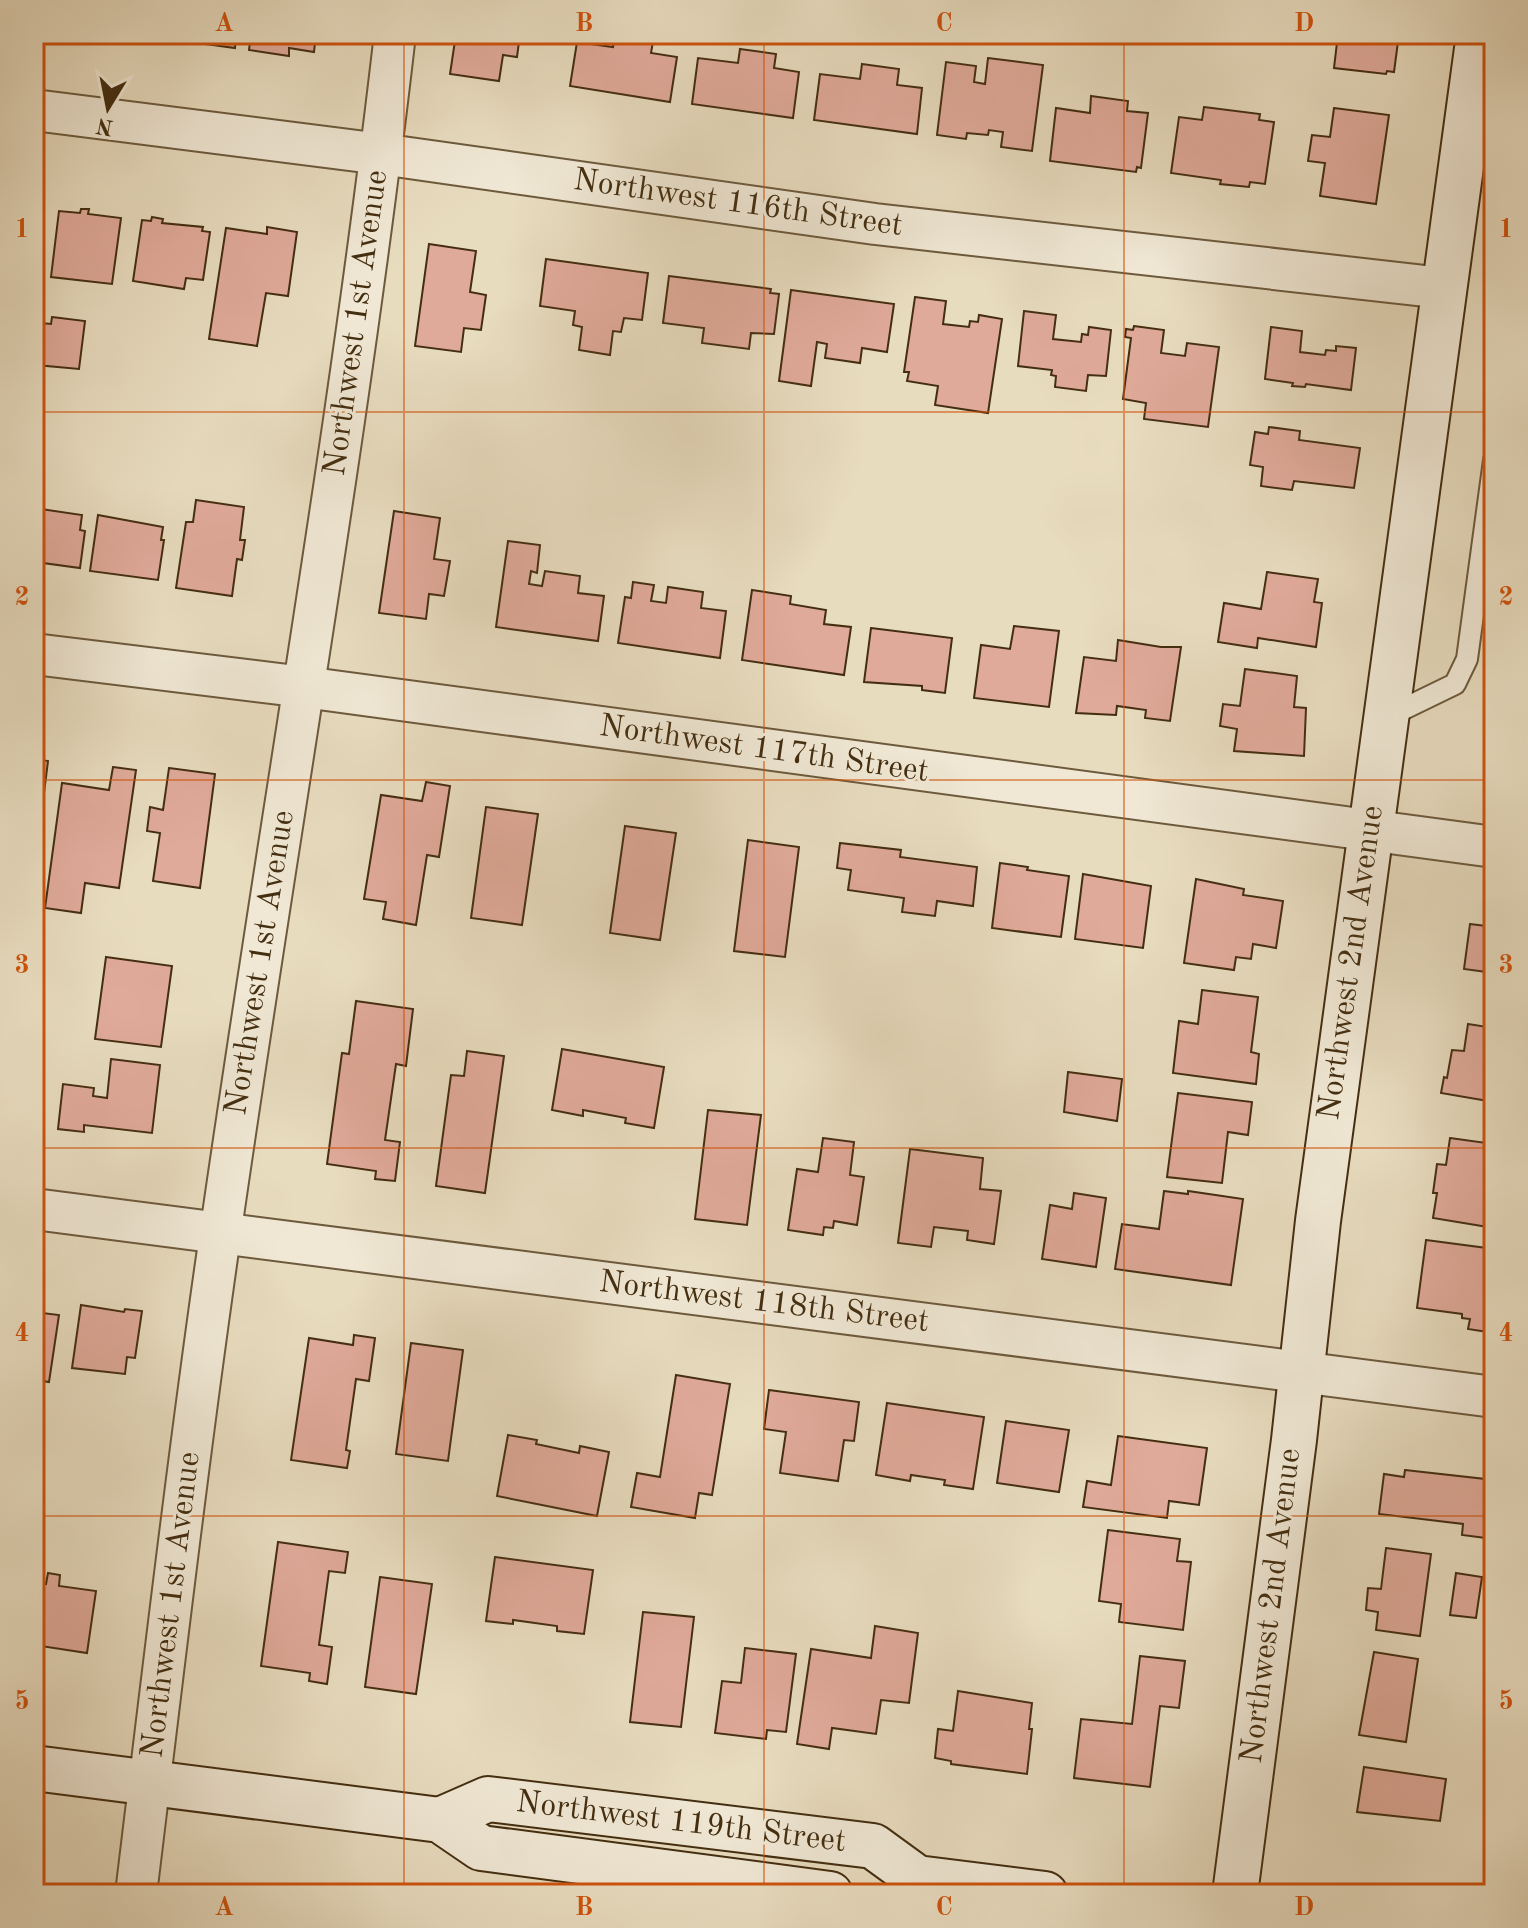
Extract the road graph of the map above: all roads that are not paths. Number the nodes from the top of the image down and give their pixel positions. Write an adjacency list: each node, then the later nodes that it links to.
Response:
1 (395, 34): 4 (street, Northwest 1st Avenue)
2 (1479, 34): 5 (street, Northwest 2nd Avenue)
3 (34, 110): 4 (street, Northwest 116th Street)
4 (381, 154): 5 (street, Northwest 116th Street); 8 (street, Northwest 1st Avenue)
5 (1443, 288): 9 (street, Northwest 2nd Avenue)
6 (1494, 460): 9 (lane)
7 (34, 654): 8 (street, Northwest 117th Street)
8 (304, 687): 10 (street, Northwest 117th Street); 13 (street, Northwest 1st Avenue)
9 (1385, 718): 10 (street, Northwest 2nd Avenue)
10 (1370, 832): 11 (street, Northwest 117th Street); 14 (street, Northwest 2nd Avenue)
11 (1494, 847)
12 (34, 1209): 13 (street, Northwest 118th Street)
13 (220, 1232): 14 (street, Northwest 118th Street); 17 (street, Northwest 1st Avenue)
14 (1301, 1373): 15 (street, Northwest 118th Street); 23 (street, Northwest 2nd Avenue)
15 (1494, 1397)
16 (34, 1768): 17 (street, Northwest 119th Street)
17 (149, 1783): 18 (street, Northwest 119th Street); 20 (street, Northwest 1st Avenue)
18 (440, 1820): 19 (street, Northwest 119th Street); 21 (street, Northwest 119th Street)
19 (898, 1886): 22 (street, Northwest 119th Street)
20 (136, 1894)
21 (830, 1894)
22 (1045, 1894)
23 (1235, 1894)

